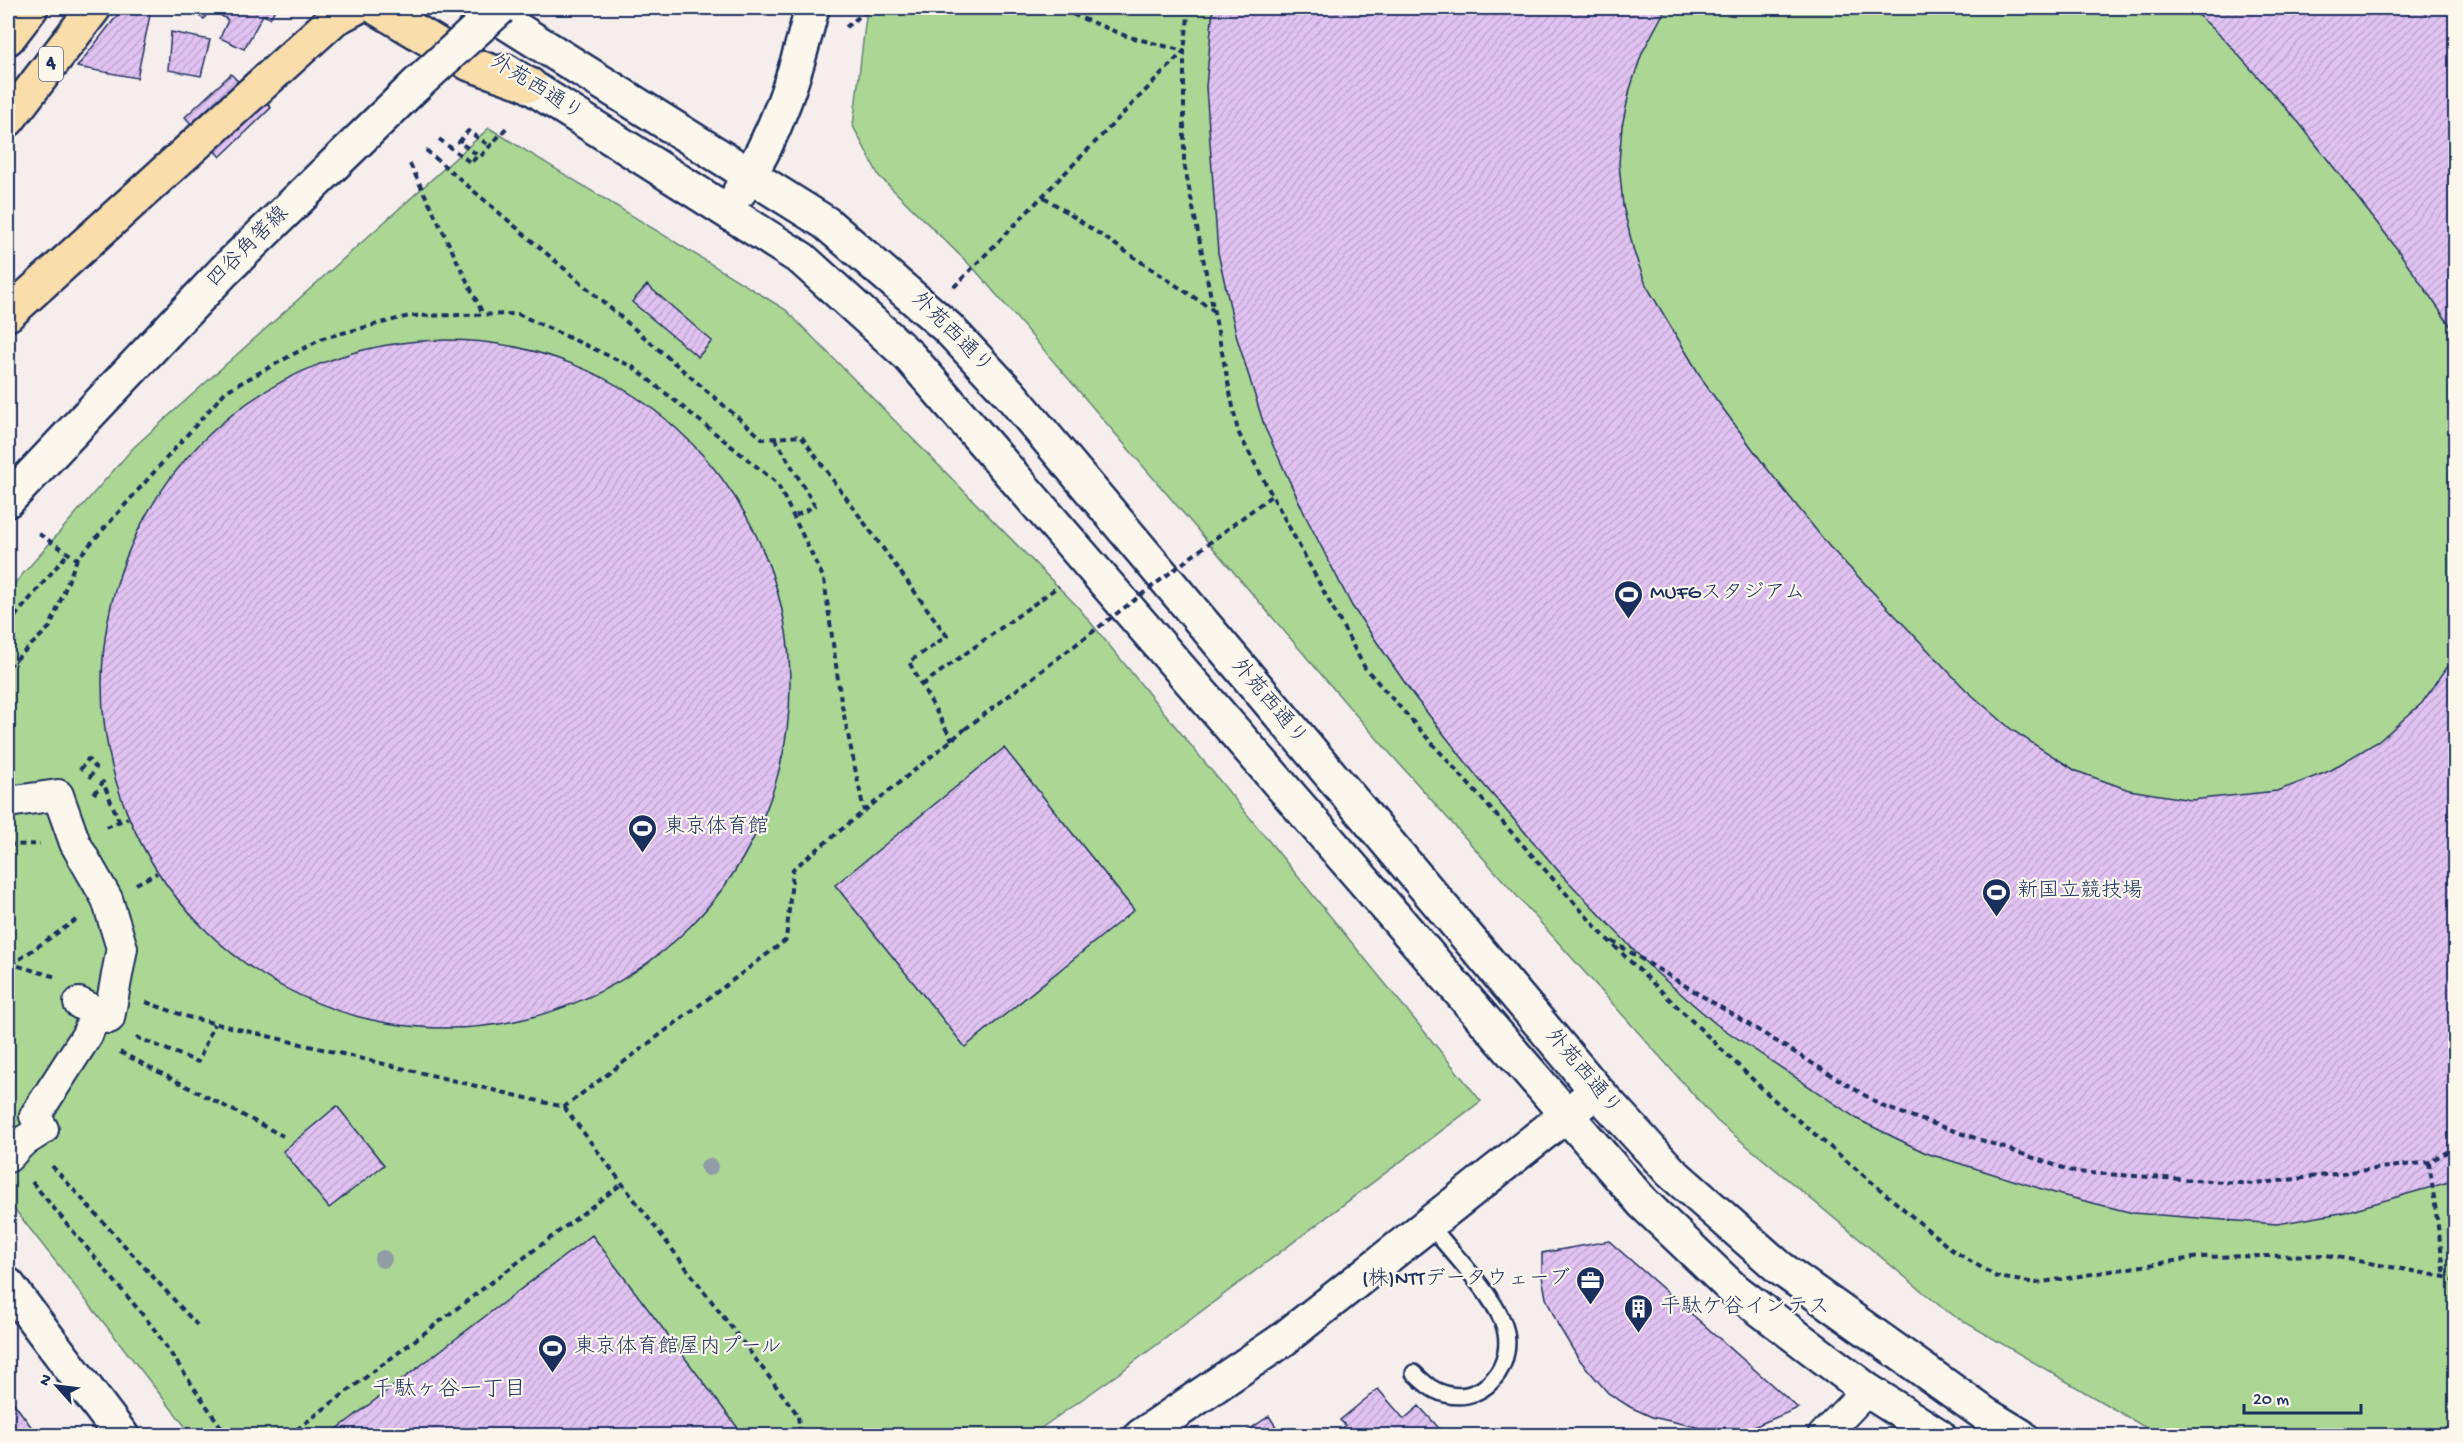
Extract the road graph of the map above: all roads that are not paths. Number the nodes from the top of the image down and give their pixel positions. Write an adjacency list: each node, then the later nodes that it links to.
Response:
1 (31, 8): 9 (highway, 4)
2 (94, 8): 11 (highway, 4)
3 (377, 8): 10 (highway)
4 (401, 8): 10 (main road, 外苑西通り)
5 (483, 8): 12 (main road, 外苑西通り)
6 (500, 8): 15 (main road, 四谷角筈線, bridge)
7 (812, 8): 12 (main road)
8 (344, 12): 14 (highway)
9 (8, 38)
10 (530, 85): 13 (main road, 外苑西通り)
11 (8, 120)
12 (751, 174): 13 (main road); 17 (main road, 外苑西通り)
13 (728, 210): 18 (main road, 外苑西通り)
14 (8, 314)
15 (8, 500)
16 (8, 802): 19 (street)
17 (1597, 1091): 18 (main road); 28 (main road, 外苑西通り)
18 (1567, 1114): 20 (main road); 23 (main road, 外苑西通り)
19 (15, 1150)
20 (1430, 1225): 22 (lane); 25 (main road)
21 (8, 1285): 24 (main road)
22 (1414, 1372)
23 (1868, 1390): 26 (street); 27 (main road, 外苑西通り)
24 (122, 1436)
25 (1141, 1436)
26 (1823, 1436)
27 (1939, 1436)
28 (2021, 1436)

